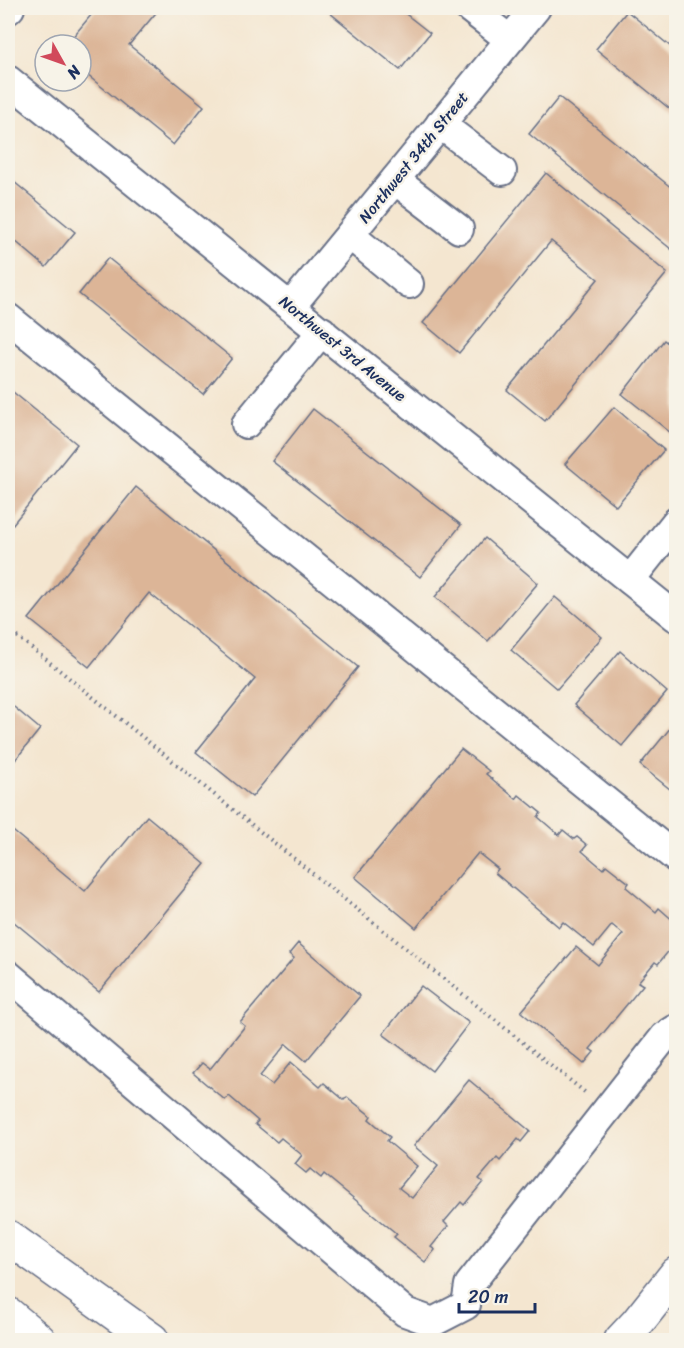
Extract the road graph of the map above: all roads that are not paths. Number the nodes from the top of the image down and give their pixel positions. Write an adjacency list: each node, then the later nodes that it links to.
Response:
1 (469, 8): 3 (street)
2 (536, 8): 3 (street, Northwest 34th Street)
3 (509, 39): 5 (street, Northwest 34th Street)
4 (8, 80): 11 (street, Northwest 3rd Avenue)
5 (441, 124): 6 (street); 7 (street, Northwest 34th Street)
6 (502, 171)
7 (395, 180): 8 (street); 9 (street, Northwest 34th Street)
8 (459, 229)
9 (350, 235): 10 (street); 11 (street, Northwest 34th Street)
10 (409, 284)
11 (291, 306): 13 (street, Northwest 3rd Avenue)
12 (8, 318): 18 (street)
13 (322, 331): 14 (street); 16 (street, Northwest 3rd Avenue)
14 (246, 424)
15 (676, 522): 16 (street)
16 (630, 579): 17 (street, Northwest 3rd Avenue)
17 (676, 617)
18 (676, 858)
19 (8, 975): 20 (street)
20 (676, 1029)
21 (8, 1237): 25 (highway)
22 (676, 1274): 26 (highway)
23 (8, 1314): 24 (highway)
24 (39, 1341)
25 (152, 1341)
26 (621, 1341)

